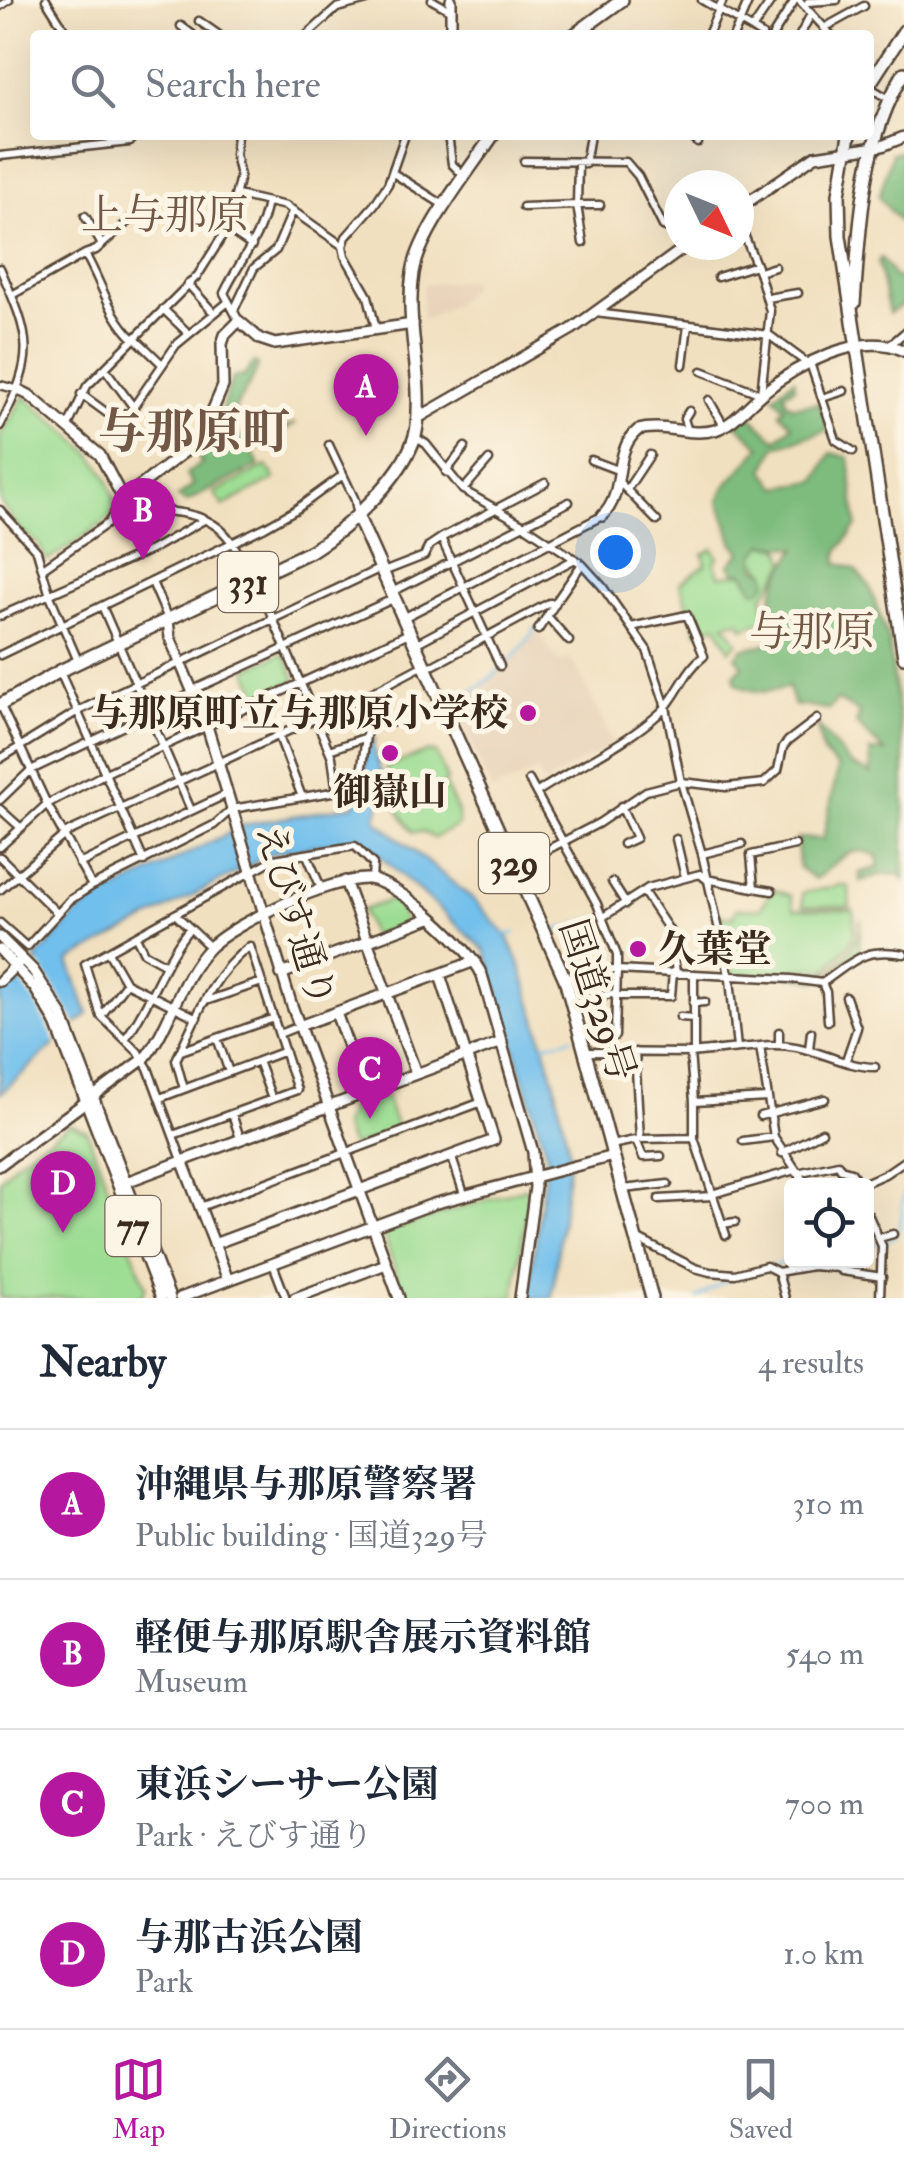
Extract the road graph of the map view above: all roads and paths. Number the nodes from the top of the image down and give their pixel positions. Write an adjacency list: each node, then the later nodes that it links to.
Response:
1 (9, 0): 13 (street)
2 (46, 0): 22 (street)
3 (367, 0): 25 (street)
4 (432, 0): 12 (street)
5 (622, 0): 26 (highway)
6 (702, 0): 16 (street)
7 (723, 0): 16 (street)
8 (749, 0): 18 (street)
9 (772, 0): 20 (street)
10 (797, 0): 14 (street); 30 (street)
11 (837, 0): 14 (street)
12 (451, 5)
13 (0, 6)
14 (808, 6): 21 (street)
15 (864, 6): 21 (street)
16 (719, 10): 18 (street); 27 (street)
17 (199, 21): 24 (street)
18 (740, 22): 20 (street); 28 (street)
19 (181, 26): 23 (street)
20 (752, 28): 29 (street)
21 (824, 28)
22 (65, 30)
23 (186, 30)
24 (212, 30)
25 (313, 30)
26 (581, 30)
27 (710, 30)
28 (736, 30)
29 (755, 30)
30 (777, 30)
31 (904, 31): 33 (highway)
32 (904, 73): 35 (highway)
33 (874, 78)
34 (874, 89): 35 (street)
35 (889, 99): 46 (highway)
36 (904, 137): 46 (street)
37 (129, 140): 48 (street)
38 (237, 140): 53 (street)
39 (403, 140): 51 (street)
40 (449, 140): 52 (street)
41 (490, 140): 52 (highway)
42 (589, 140): 50 (street)
43 (695, 140): 45 (street)
44 (847, 140): 47 (highway)
45 (698, 143)
46 (872, 148): 47 (street); 85 (highway)
47 (845, 150): 54 (street); 85 (highway)
48 (0, 156)
49 (524, 161): 50 (street)
50 (582, 164): 56 (street); 63 (street)
51 (393, 173): 58 (street); 68 (street)
52 (465, 176): 58 (highway)
53 (237, 195): 55 (street); 64 (street)
54 (754, 197)
55 (267, 202): 60 (street); 67 (street)
56 (577, 205): 57 (street); 59 (street); 65 (street)
57 (600, 205)
58 (446, 206): 86 (highway)
59 (522, 207)
60 (292, 210): 68 (street); 84 (street)
61 (139, 212): 66 (street)
62 (84, 216): 66 (street)
63 (664, 226)
64 (228, 229): 67 (street); 76 (street)
65 (583, 243)
66 (102, 244): 69 (street)
67 (252, 246): 80 (street)
68 (343, 246): 88 (street)
69 (85, 254): 78 (street); 92 (street)
70 (668, 260): 83 (street)
71 (754, 260): 74 (street)
72 (775, 267): 74 (street)
73 (0, 268): 78 (street)
74 (757, 268): 75 (street); 79 (street)
75 (718, 277)
76 (188, 284): 81 (street); 82 (street)
77 (798, 293): 79 (street)
78 (12, 295): 102 (street)
79 (767, 298): 91 (street)
80 (227, 303): 82 (street); 84 (street)
81 (164, 309): 90 (street); 92 (street)
82 (213, 312): 90 (street)
83 (596, 313): 87 (street); 110 (street)
84 (236, 316): 88 (street); 128 (street)
85 (852, 317): 94 (highway)
86 (412, 324): 88 (street); 110 (highway)
87 (688, 325): 91 (street); 98 (street)
88 (376, 329)
89 (904, 333): 93 (street)
90 (188, 334): 97 (street)
91 (769, 335): 96 (street); 105 (street)
92 (134, 338): 97 (street); 99 (street)
93 (890, 345): 94 (street); 95 (street)
94 (857, 346): 96 (street); 166 (highway)
95 (904, 351)
96 (808, 363): 105 (street); 106 (street)
97 (162, 364): 108 (street)
98 (683, 365)
99 (106, 370): 104 (street); 108 (street)
100 (702, 372): 105 (street)
101 (0, 385): 102 (street)
102 (19, 390): 111 (street); 113 (street)
103 (844, 391): 106 (street)
104 (81, 394): 108 (street); 113 (street)
105 (762, 394): 112 (street)
106 (822, 398): 118 (street)
107 (709, 400): 112 (street)
108 (134, 408)
109 (689, 410): 114 (street)
110 (418, 418): 115 (highway)
111 (0, 426)
112 (724, 426): 114 (street)
113 (67, 428): 128 (street)
114 (688, 432): 124 (street)
115 (415, 436): 122 (street); 132 (highway)
116 (328, 445): 123 (street)
117 (465, 447): 122 (street)
118 (854, 451)
119 (650, 455): 126 (street)
120 (489, 460): 127 (street)
121 (591, 460): 124 (street)
122 (446, 472): 127 (street)
123 (343, 475): 132 (street); 138 (street)
124 (619, 476): 126 (street); 133 (street)
125 (545, 484): 131 (street)
126 (628, 488): 135 (street)
127 (463, 490): 131 (street)
128 (124, 500): 134 (street); 142 (street)
129 (568, 502): 136 (street)
130 (0, 510): 142 (street)
131 (494, 510): 136 (street); 137 (street)
132 (358, 515): 143 (highway, 国道329号 / 329); 144 (highway, 331)
133 (602, 516): 139 (street)
134 (205, 520): 138 (street); 148 (street)
135 (658, 521)
136 (524, 526): 139 (street); 140 (street)
137 (441, 538): 140 (street); 143 (street)
138 (233, 543): 144 (street); 145 (street)
139 (551, 543): 141 (street); 146 (street)
140 (454, 562): 146 (street); 147 (street)
141 (578, 562): 149 (street); 151 (street); 158 (street)
142 (43, 568): 148 (street)
143 (382, 570): 147 (highway, 国道329号 / 329); 154 (street)
144 (254, 580): 154 (street); 156 (highway, 331)
145 (152, 582): 150 (street); 156 (street)
146 (465, 587): 151 (street); 155 (street)
147 (393, 595): 155 (highway, 国道329号 / 329); 164 (street)
148 (50, 596): 152 (street); 157 (street)
149 (555, 603): 153 (street); 161 (street)
150 (102, 606): 157 (street); 163 (street)
151 (476, 613): 160 (street); 161 (street)
152 (0, 616)
153 (547, 616): 159 (street); 162 (street)
154 (272, 618): 164 (street); 167 (street)
155 (404, 618): 160 (highway, 国道329号 / 329)
156 (168, 620): 163 (highway, 331); 167 (street, えびす通り)
157 (62, 624): 165 (street); 168 (street)
158 (631, 627): 176 (street); 176 (street)
159 (538, 630)
160 (413, 638): 169 (highway, 国道329号 / 329); 172 (street)
161 (488, 638): 169 (street); 170 (street)
162 (569, 641)
163 (118, 643): 168 (highway, 331); 173 (street)
164 (286, 650): 172 (street); 174 (street)
165 (0, 655)
166 (904, 657)
167 (181, 660): 173 (street); 174 (street, えびす通り)
168 (79, 662): 171 (highway, 331)
169 (426, 666): 179 (street); 223 (highway, 国道329号 / 329)
170 (500, 666)
171 (60, 671): 175 (highway, 331); 177 (street)
172 (300, 682): 179 (street); 182 (street)
173 (135, 685): 177 (street); 178 (street)
174 (193, 690): 178 (street); 182 (street, えびす通り)
175 (0, 705): 187 (street)
176 (666, 707): 197 (street); 199 (street)
177 (78, 711): 185 (street); 187 (street)
178 (148, 714): 185 (street); 188 (street)
179 (316, 718): 183 (street); 189 (street)
180 (817, 720): 190 (street)
181 (405, 721): 184 (street)
182 (206, 726): 188 (street); 192 (street, えびす通り)
183 (278, 734): 192 (street); 201 (street)
184 (364, 738): 189 (street); 198 (street)
185 (92, 742): 193 (street); 194 (street)
186 (794, 743): 190 (street)
187 (19, 744): 191 (street); 193 (street)
188 (163, 746): 194 (street); 195 (street)
189 (329, 750): 198 (street)
190 (782, 750): 197 (street)
191 (0, 758)
192 (218, 762): 195 (street); 200 (street, えびす通り)
193 (31, 770): 202 (street); 203 (street)
194 (106, 774): 203 (street); 206 (street)
195 (178, 780): 206 (street); 207 (street)
196 (529, 780): 199 (street)
197 (681, 782): 204 (street); 218 (street)
198 (338, 792): 201 (street)
199 (536, 793): 213 (street)
200 (227, 794): 207 (street); 208 (street, えびす通り)
201 (302, 797): 208 (street)
202 (0, 800)
203 (47, 804): 209 (street); 210 (street)
204 (621, 806): 213 (street); 214 (street)
205 (0, 808): 209 (street)
206 (121, 808): 210 (street); 211 (street)
207 (191, 810): 211 (street)
208 (233, 812): 221 (street); 224 (street, えびす通り)
209 (20, 827): 216 (street)
210 (63, 836): 222 (street); 225 (street)
211 (134, 838): 221 (street); 222 (street)
212 (676, 839): 226 (street)
213 (563, 843): 223 (street); 241 (street)
214 (623, 844)
215 (742, 844): 218 (street)
216 (0, 846)
217 (795, 846): 232 (street)
218 (702, 854): 228 (street)
219 (307, 855): 224 (street); 227 (street); 234 (street)
220 (0, 857): 225 (street)
221 (144, 861): 231 (street)
222 (79, 864): 231 (street)
223 (516, 866): 261 (highway, 国道329号 / 329)
224 (250, 868): 239 (street); 240 (street, えびす通り)
225 (18, 874): 233 (street); 238 (street)
226 (684, 877): 228 (street); 235 (street)
227 (372, 879): 229 (street); 242 (street)
228 (706, 879): 232 (street); 260 (street)
229 (345, 881): 234 (street); 247 (street)
230 (612, 882): 237 (street)
231 (92, 886): 238 (street)
232 (754, 888): 236 (street)
233 (0, 890)
234 (322, 890): 240 (street)
235 (643, 891): 237 (street); 256 (street)
236 (772, 891)
237 (626, 904): 241 (street)
238 (57, 913): 243 (street)
239 (175, 914): 244 (street); 245 (street)
240 (264, 914): 248 (street); 257 (street, えびす通り)
241 (603, 917): 255 (street)
242 (430, 918): 247 (street); 252 (street)
243 (0, 923)
244 (190, 929): 248 (street); 254 (street)
245 (136, 936): 250 (street); 254 (street)
246 (0, 937): 253 (street, 77)
247 (368, 942): 257 (street); 266 (street)
248 (210, 947): 274 (street)
249 (0, 950): 253 (street, 77)
250 (108, 952): 264 (street); 276 (street)
251 (904, 954): 265 (street)
252 (475, 961): 259 (street); 290 (street)
253 (20, 962): 262 (street); 312 (street, 77)
254 (166, 965): 268 (street)
255 (617, 970): 256 (street); 261 (street); 267 (street)
256 (674, 972): 258 (street); 267 (street)
257 (281, 974): 282 (street, えびす通り)
258 (694, 974): 260 (street); 271 (street)
259 (440, 975): 266 (street); 300 (street)
260 (729, 976): 265 (street); 294 (street)
261 (565, 978): 273 (highway, 国道329号 / 329)
262 (0, 982)
263 (262, 982): 270 (street); 270 (street); 279 (street)
264 (126, 983): 268 (street); 276 (street)
265 (822, 983): 281 (street)
266 (387, 994): 275 (street); 307 (street)
267 (615, 994): 273 (street); 286 (street)
268 (151, 995): 274 (street); 289 (street)
269 (846, 998): 303 (street)
270 (205, 1002): 278 (street)
271 (693, 1002): 272 (street); 280 (street)
272 (705, 1002)
273 (573, 1003): 298 (highway, 国道329号 / 329)
274 (176, 1007): 278 (street); 302 (street)
275 (336, 1013): 282 (street); 309 (street)
276 (101, 1016): 289 (street)
277 (680, 1017): 280 (street)
278 (197, 1018): 297 (street)
279 (274, 1018): 285 (street); 288 (street)
280 (694, 1018): 301 (street)
281 (828, 1021)
282 (300, 1026): 285 (street); 317 (street, えびす通り)
283 (779, 1032): 291 (street)
284 (811, 1032): 295 (street)
285 (279, 1034): 296 (street)
286 (615, 1036)
287 (793, 1036): 293 (street)
288 (217, 1038): 297 (street); 306 (street)
289 (125, 1040): 302 (street)
290 (502, 1042): 300 (street); 337 (street)
291 (780, 1045): 292 (street); 293 (street)
292 (760, 1046): 294 (street); 311 (street)
293 (793, 1046): 295 (street)
294 (737, 1048): 301 (street)
295 (809, 1049): 303 (street)
296 (285, 1051): 304 (street); 313 (street)
297 (180, 1052): 308 (street)
298 (587, 1052): 299 (street); 328 (highway, 国道329号 / 329)
299 (635, 1052): 301 (street); 326 (street)
300 (467, 1053): 307 (street); 315 (street)
301 (692, 1053): 316 (street)
302 (144, 1059): 310 (street); 312 (street)
303 (846, 1060): 305 (street)
304 (258, 1061): 306 (street); 313 (street)
305 (875, 1067)
306 (228, 1072): 308 (street)
307 (416, 1073): 309 (street)
308 (184, 1089): 310 (street)
309 (365, 1092): 317 (street)
310 (160, 1098): 322 (street)
311 (767, 1098): 316 (street); 319 (street)
312 (91, 1099): 335 (street); 339 (street, 77); 364 (street, 77)
313 (272, 1099): 318 (street)
314 (825, 1099): 319 (street)
315 (482, 1102): 329 (street); 331 (street)
316 (694, 1102): 325 (street)
317 (328, 1106): 324 (street); 329 (street, えびす通り)
318 (232, 1114): 322 (street); 324 (street)
319 (770, 1114): 320 (street); 323 (street)
320 (760, 1116)
321 (822, 1132): 330 (street)
322 (173, 1135): 333 (street)
323 (774, 1137): 327 (street); 330 (street)
324 (240, 1138): 333 (street)
325 (694, 1138): 326 (street); 344 (street)
326 (638, 1139): 328 (street); 332 (street)
327 (743, 1141)
328 (612, 1150): 337 (street); 341 (highway, 国道329号 / 329)
329 (346, 1152): 342 (street, えびす通り); 346 (street)
330 (782, 1152): 336 (street)
331 (452, 1155): 342 (street); 343 (street)
332 (661, 1156)
333 (182, 1160): 339 (street); 346 (street)
334 (904, 1160): 336 (street)
335 (0, 1166)
336 (796, 1171): 338 (street); 344 (street)
337 (540, 1175): 343 (street); 370 (street)
338 (801, 1178)
339 (126, 1182): 365 (street, 77)
340 (668, 1184): 341 (street)
341 (623, 1189): 354 (highway, 国道329号 / 329)
342 (360, 1190): 349 (street, えびす通り); 355 (street)
343 (464, 1194): 349 (street)
344 (712, 1195): 345 (street); 348 (street)
345 (659, 1199)
346 (200, 1207): 355 (street)
347 (735, 1222): 348 (street)
348 (722, 1224): 352 (street)
349 (373, 1226): 356 (street); 357 (street, えびす通り)
350 (874, 1232): 353 (street)
351 (893, 1234): 353 (street)
352 (726, 1235)
353 (879, 1238): 361 (street)
354 (636, 1239): 360 (street); 371 (highway, 国道329号 / 329)
355 (214, 1244): 362 (street)
356 (273, 1264): 362 (street); 367 (street)
357 (386, 1264): 363 (street); 369 (street, えびす通り)
358 (801, 1268): 360 (street)
359 (844, 1268): 361 (street)
360 (778, 1272): 372 (street)
361 (882, 1277): 373 (street)
362 (228, 1280): 366 (street)
363 (326, 1293): 368 (street)
364 (161, 1298)
365 (170, 1298)
366 (180, 1298)
367 (286, 1298)
368 (295, 1298)
369 (400, 1298)
370 (520, 1298)
371 (652, 1298)
372 (784, 1298)
373 (880, 1298)

